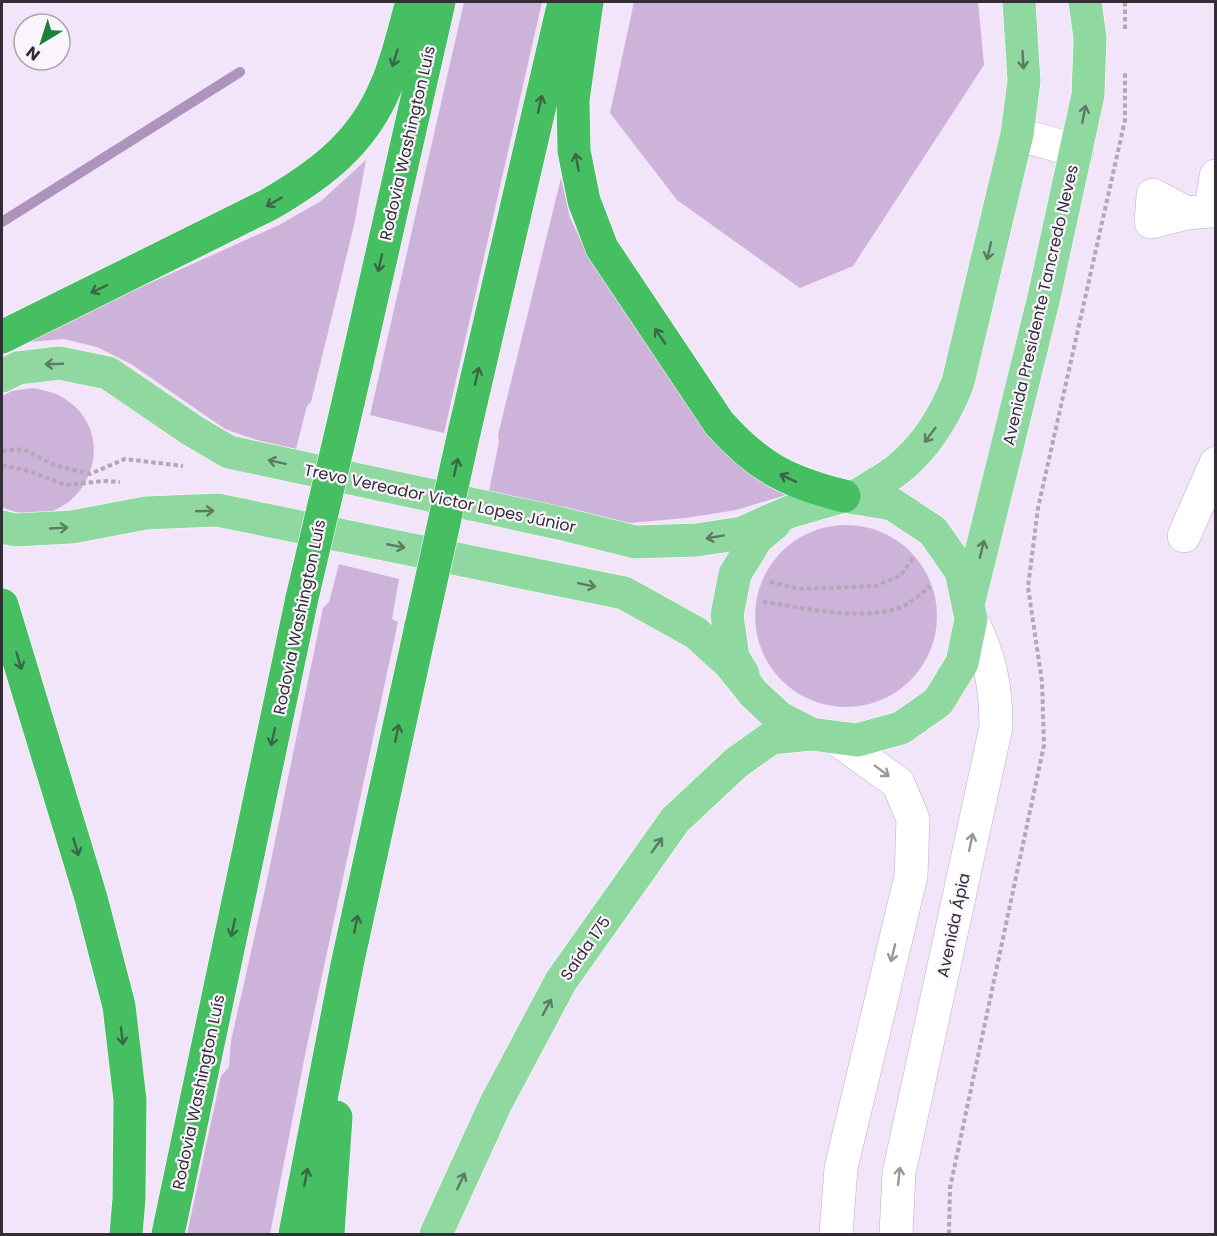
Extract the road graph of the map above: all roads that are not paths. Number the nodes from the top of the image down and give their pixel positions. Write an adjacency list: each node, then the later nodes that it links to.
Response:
1 (412, 2): 12 (highway, one-way to 12)
2 (439, 2): 25 (highway, Rodovia Washington Luís, one-way to 25, bridge)
3 (564, 2): 23 (highway, one-way to 3, bridge)
4 (587, 2): 15 (highway, one-way to 4)
5 (1019, 2): 7 (main road, one-way to 7)
6 (1085, 2): 8 (main road, Avenida Presidente Tancredo Neves, one-way to 6)
7 (1017, 134): 8 (street); 15 (main road, one-way to 15)
8 (1077, 151): 20 (main road, Avenida Presidente Tancredo Neves, one-way to 8)
9 (1215, 176): 11 (street)
10 (1152, 209): 11 (street)
11 (1205, 214)
12 (2, 337)
13 (2, 376): 16 (main road, Trevo Vereador Victor Lopes Júnior, one-way to 13)
14 (1215, 463): 18 (street)
15 (849, 497): 16 (main road, Trevo Vereador Victor Lopes Júnior); 20 (main road, Trevo Vereador Victor Lopes Júnior)
16 (789, 512): 21 (main road, Trevo Vereador Victor Lopes Júnior)
17 (2, 527): 21 (main road, Trevo Vereador Victor Lopes Júnior, one-way to 21)
18 (1184, 536)
19 (2, 605): 24 (highway, one-way to 24)
20 (969, 612): 22 (main road, Trevo Vereador Victor Lopes Júnior); 30 (street, Avenida Ápia, one-way to 20)
21 (754, 694): 22 (main road, Trevo Vereador Victor Lopes Júnior)
22 (823, 735): 28 (main road, Saída 175, one-way to 22); 29 (street, one-way to 29)
23 (347, 965): 26 (highway, one-way to 23); 27 (highway)
24 (126, 1234)
25 (168, 1234)
26 (295, 1234)
27 (328, 1234)
28 (436, 1234)
29 (836, 1234)
30 (896, 1234)

